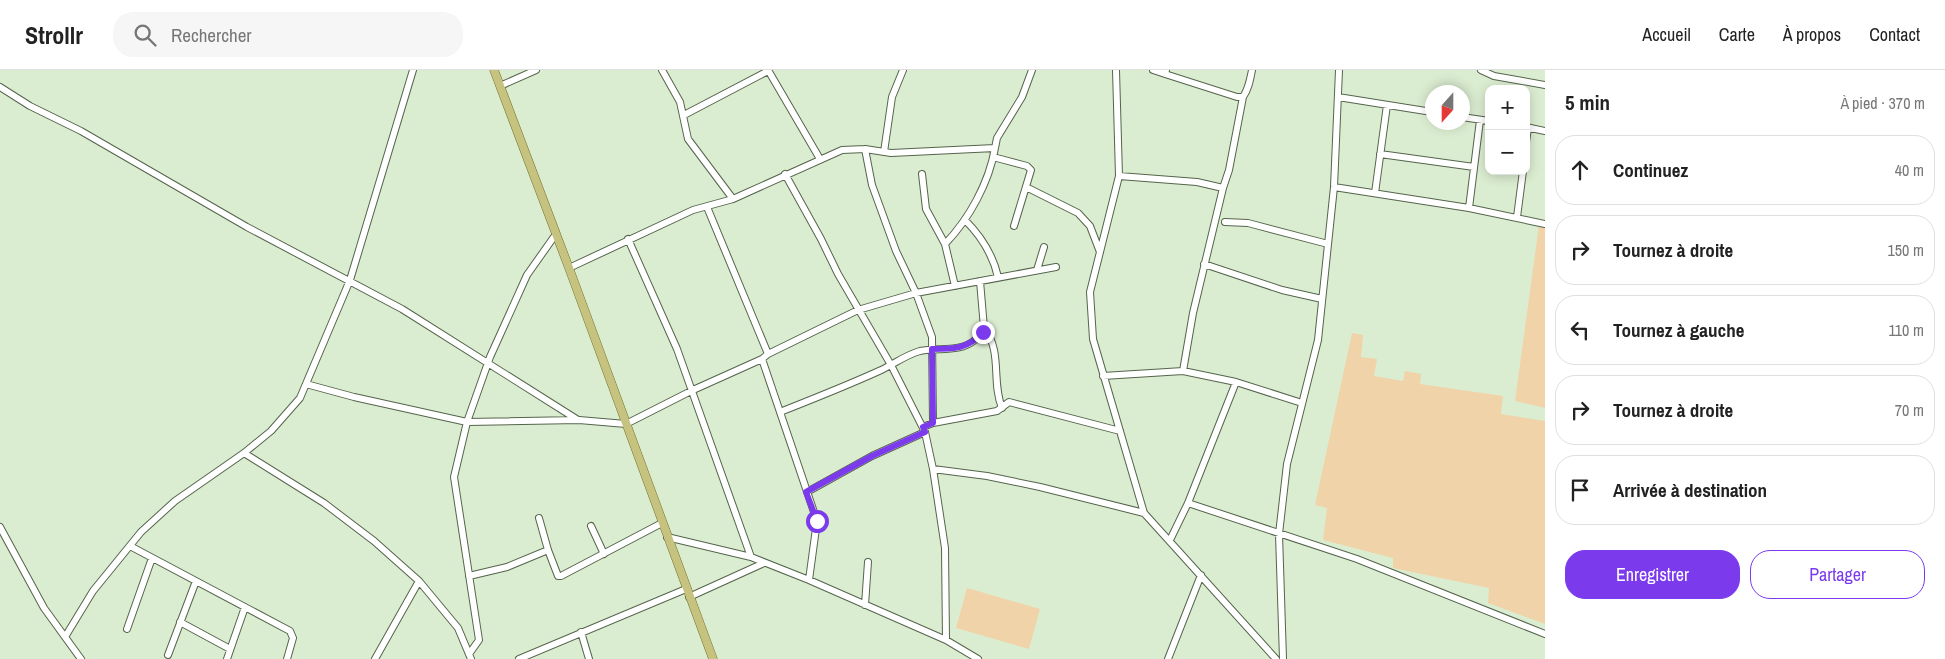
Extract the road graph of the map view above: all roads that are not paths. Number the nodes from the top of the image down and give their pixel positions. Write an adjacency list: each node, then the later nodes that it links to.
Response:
1 (413, 70): 61 (street)
2 (494, 70): 15 (main road)
3 (536, 70): 15 (street)
4 (662, 70): 21 (street)
5 (768, 70): 21 (street); 32 (street)
6 (903, 70): 29 (street)
7 (1032, 70): 27 (street)
8 (1116, 70): 37 (street)
9 (1153, 70): 13 (street)
10 (1252, 70): 17 (street)
11 (1339, 70): 18 (street)
12 (1481, 70): 14 (street)
13 (1165, 72): 17 (street)
14 (1545, 85)
15 (500, 86): 50 (main road)
16 (0, 87): 61 (street)
17 (1242, 96): 40 (street)
18 (1338, 97): 19 (street); 39 (street)
19 (1387, 105): 20 (street); 30 (street)
20 (1425, 111)
21 (684, 115): 42 (street)
22 (1470, 118): 23 (street)
23 (1480, 120): 24 (street); 33 (street)
24 (1485, 121)
25 (1530, 128): 26 (street)
26 (1545, 130)
27 (995, 148): 29 (street); 31 (street)
28 (865, 149): 29 (street); 32 (street); 64 (street)
29 (884, 152)
30 (1380, 154): 33 (street); 41 (street)
31 (993, 157): 38 (street); 46 (street)
32 (820, 159): 34 (street)
33 (1474, 167): 44 (street)
34 (785, 174): 42 (street); 66 (street)
35 (922, 174): 52 (street)
36 (1522, 175): 45 (street)
37 (1119, 176): 40 (street); 55 (street)
38 (1026, 187): 49 (street); 55 (street)
39 (1334, 187): 41 (street); 53 (street)
40 (1222, 188): 56 (street)
41 (1375, 193): 44 (street)
42 (733, 199): 43 (street)
43 (707, 207): 51 (street); 69 (street)
44 (1469, 208): 45 (street)
45 (1517, 217): 48 (street)
46 (965, 220): 52 (street); 60 (street)
47 (1225, 222): 53 (street)
48 (1545, 224)
49 (1014, 226)
50 (556, 234): 58 (main road); 70 (street)
51 (628, 239): 58 (street); 76 (street)
52 (945, 244): 63 (street)
53 (1328, 244): 65 (street)
54 (1044, 247): 59 (street)
55 (1100, 253): 73 (street)
56 (1204, 264): 65 (street); 72 (street)
57 (1056, 267): 59 (street)
58 (569, 268): 83 (main road)
59 (1037, 270): 60 (street)
60 (998, 277): 62 (street)
61 (350, 280): 70 (street); 75 (street)
62 (980, 281): 63 (street); 67 (street)
63 (955, 286): 64 (street)
64 (916, 293): 66 (street); 68 (street)
65 (1322, 299): 77 (street)
66 (858, 310): 69 (street); 71 (street)
67 (984, 328): 68 (street); 78 (street)
68 (932, 349): 71 (street); 82 (street)
69 (765, 356): 76 (street); 79 (street)
70 (488, 362): 80 (street); 81 (street)
71 (891, 366): 79 (street); 84 (street)
72 (1184, 371): 73 (street); 74 (street)
73 (1103, 376): 85 (street)
74 (1236, 382): 77 (street); 89 (street)
75 (306, 384): 81 (street); 86 (street)
76 (693, 390): 83 (street); 101 (street)
77 (1302, 403): 95 (street)
78 (1002, 408): 82 (street); 85 (street)
79 (780, 412): 88 (street)
80 (579, 420): 81 (street); 83 (street)
81 (467, 422): 105 (street)
82 (933, 423): 84 (street)
83 (626, 424): 92 (main road)
84 (924, 430): 87 (street); 88 (street)
85 (1120, 431): 90 (street)
86 (244, 454): 98 (street); 109 (street)
87 (933, 469): 90 (street); 118 (street)
88 (806, 492): 107 (street)
89 (1188, 503): 95 (street); 97 (street)
90 (1144, 513): 97 (street)
91 (539, 518): 99 (street)
92 (662, 523): 96 (main road); 100 (street)
93 (591, 526): 100 (street)
94 (0, 527): 117 (street)
95 (1280, 534): 116 (street); 133 (street)
96 (667, 537): 101 (street); 110 (main road)
97 (1170, 540): 106 (street)
98 (130, 546): 102 (street); 117 (street)
99 (548, 550): 100 (street); 105 (street)
100 (604, 554)
101 (750, 557): 104 (street)
102 (152, 558): 108 (street); 114 (street)
103 (868, 562): 111 (street)
104 (764, 563): 107 (street); 110 (street)
105 (469, 576): 121 (street)
106 (1201, 576): 131 (street); 132 (street)
107 (809, 580): 111 (street)
108 (196, 581): 112 (street); 113 (street)
109 (419, 581): 121 (street); 126 (street)
110 (688, 593): 115 (street); 129 (main road)
111 (865, 605): 118 (street)
112 (245, 607): 119 (street); 125 (street)
113 (180, 622): 119 (street); 120 (street)
114 (128, 629)
115 (581, 632): 127 (street); 128 (street)
116 (1545, 634)
117 (65, 637): 123 (street)
118 (946, 640): 122 (street)
119 (230, 649): 124 (street)
120 (168, 655)
121 (470, 656)
122 (967, 656): 130 (street)
123 (81, 659)
124 (227, 659)
125 (286, 659)
126 (375, 659)
127 (519, 659)
128 (589, 659)
129 (713, 659)
130 (978, 659)
131 (1168, 659)
132 (1276, 659)
133 (1283, 659)

